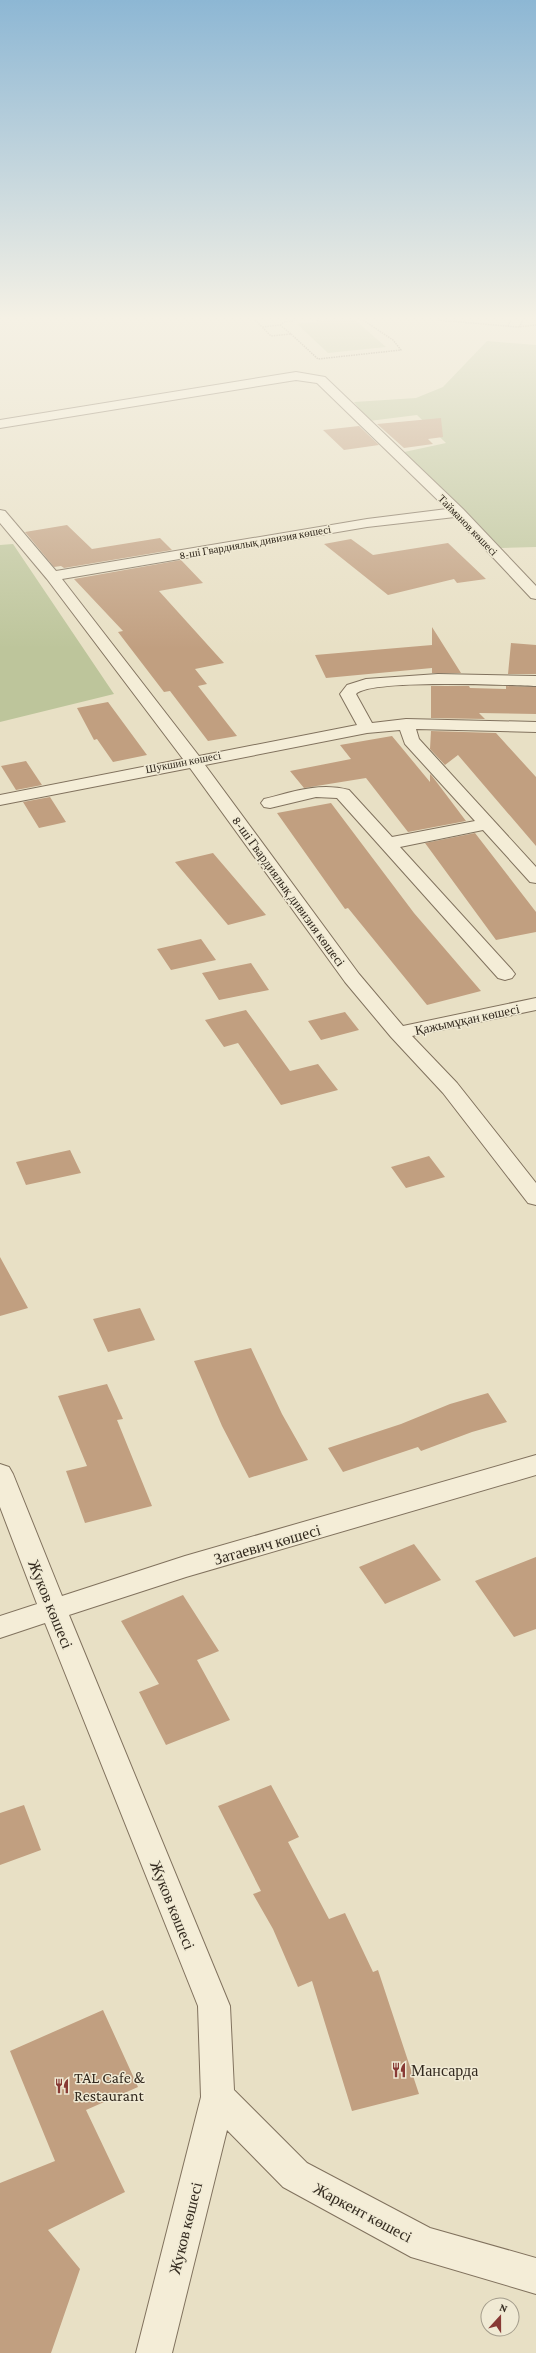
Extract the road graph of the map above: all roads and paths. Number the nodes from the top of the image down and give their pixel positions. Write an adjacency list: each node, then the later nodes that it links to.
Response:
1 (371, 430): 2 (street, Тайманов көшесі)
2 (458, 512): 4 (street, 8-ші Гвардиялық дивизия көшесі); 5 (street, Тайманов көшесі)
3 (0, 514): 4 (street, 8-ші Гвардиялық дивизия көшесі)
4 (52, 576): 12 (street, 8-ші Гвардиялық дивизия көшесі)
5 (536, 595)
6 (536, 681): 10 (street)
7 (406, 724): 8 (street, Шукшин көшесі); 10 (street, Шукшин көшесі); 15 (street)
8 (505, 726): 9 (street, Шукшин көшесі); 11 (street)
9 (536, 727)
10 (367, 728): 12 (street, Шукшин көшесі)
11 (536, 737)
12 (193, 760): 13 (street, Шукшин көшесі); 20 (street, 8-ші Гвардиялық дивизия көшесі)
13 (0, 800)
14 (270, 803): 16 (street)
15 (486, 824): 16 (street); 17 (street)
16 (386, 844): 18 (street)
17 (536, 878)
18 (505, 974)
19 (536, 1004): 20 (street, Қажымұқан көшесі)
20 (398, 1033): 21 (street, 8-ші Гвардиялық дивизия көшесі)
21 (536, 1198)
22 (536, 1465): 24 (street, Затаевич көшесі)
23 (0, 1474): 24 (street, Жуков көшесі)
24 (53, 1609): 25 (street, Затаевич көшесі); 26 (street, Жуков көшесі)
25 (0, 1627)
26 (218, 2097): 27 (street, Жаркент көшесі); 28 (street, Жуков көшесі)
27 (536, 2276)
28 (154, 2353)

